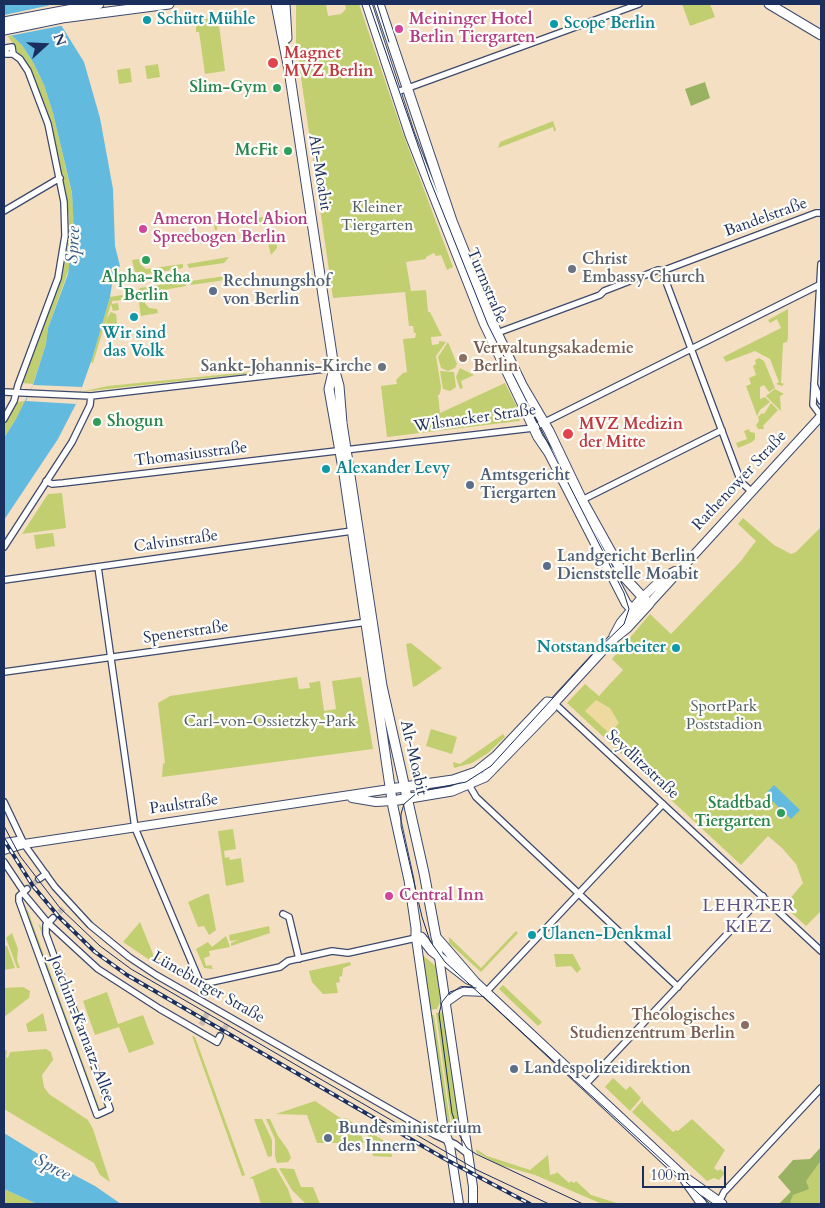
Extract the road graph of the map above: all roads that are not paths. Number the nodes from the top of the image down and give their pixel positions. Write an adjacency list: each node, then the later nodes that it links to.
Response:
1 (99, 4): 10 (main road)
2 (169, 4): 9 (main road)
3 (276, 4): 15 (main road, Alt-Moabit)
4 (285, 4): 15 (main road, Alt-Moabit)
5 (367, 4): 17 (main road, Turmstraße)
6 (379, 4): 16 (main road, Turmstraße)
7 (639, 4): 16 (street)
8 (769, 4): 13 (main road)
9 (157, 5): 10 (main road)
10 (60, 15): 11 (main road); 12 (main road)
11 (4, 22)
12 (4, 30)
13 (821, 34)
14 (13, 54): 18 (street)
15 (289, 70): 26 (main road, Alt-Moabit)
16 (408, 89): 17 (street); 24 (main road, Turmstraße)
17 (397, 92): 35 (main road, Turmstraße)
18 (60, 178): 19 (street); 29 (street)
19 (4, 210)
20 (821, 213): 22 (street, Bandelstraße)
21 (821, 264): 23 (street)
22 (662, 271): 24 (street, Bandelstraße); 25 (street)
23 (820, 284): 25 (street, Wilsnacker Straße); 27 (street)
24 (497, 332): 34 (main road, Turmstraße)
25 (692, 350): 34 (street, Wilsnacker Straße); 36 (street)
26 (334, 368): 30 (street); 37 (main road, Alt-Moabit)
27 (813, 381): 31 (street); 32 (street)
28 (4, 392): 29 (street)
29 (16, 393): 30 (street); 33 (street)
30 (92, 396): 38 (street)
31 (821, 401)
32 (821, 416): 39 (street, Rathenower Straße)
33 (4, 419)
34 (545, 424): 35 (street, Wilsnacker Straße); 40 (main road, Turmstraße)
35 (533, 428): 37 (street, Wilsnacker Straße); 46 (main road, Turmstraße)
36 (722, 430): 39 (street); 40 (street)
37 (343, 450): 38 (street, Thomasiusstraße); 41 (main road, Alt-Moabit); 47 (main road, Alt-Moabit)
38 (46, 481): 42 (street)
39 (751, 491): 45 (street, Rathenower Straße)
40 (582, 500): 45 (main road, Turmstraße)
41 (352, 531): 43 (street, Calvinstraße); 47 (main road, Alt-Moabit)
42 (4, 547)
43 (98, 567): 44 (street, Calvinstraße); 48 (street)
44 (4, 580)
45 (645, 601): 46 (main road, Rathenower Straße)
46 (635, 613): 50 (main road, Rathenower Straße)
47 (368, 621): 48 (street, Spenerstraße); 52 (main road, Alt-Moabit); 53 (main road, Alt-Moabit)
48 (111, 658): 49 (street, Spenerstraße); 59 (street)
49 (4, 672)
50 (554, 702): 51 (main road, Rathenower Straße); 52 (main road, Rathenower Straße); 58 (street, Seydlitzstraße)
51 (469, 785): 55 (main road, Rathenower Straße); 67 (street)
52 (404, 787): 53 (main road, Paulstraße); 55 (main road, Alt-Moabit)
53 (390, 790): 54 (street, Paulstraße); 56 (main road, Alt-Moabit)
54 (348, 797): 56 (street, Paulstraße); 59 (street, Paulstraße)
55 (407, 800): 56 (main road, Rathenower Straße); 72 (main road, Alt-Moabit)
56 (392, 801): 71 (main road, Alt-Moabit)
57 (4, 802): 61 (street, Lüneburger Straße)
58 (663, 804): 67 (street); 68 (street, Seydlitzstraße)
59 (135, 828): 61 (street, Paulstraße); 75 (street)
60 (4, 843): 61 (street, Paulstraße)
61 (24, 844): 62 (street, Paulstraße); 64 (street, Lüneburger Straße)
62 (4, 850)
63 (4, 862): 66 (street, Joachim-Karnatz-Allee)
64 (46, 874): 65 (street); 83 (street, Lüneburger Straße)
65 (39, 879)
66 (24, 891): 70 (street); 70 (street, Joachim-Karnatz-Allee)
67 (579, 894): 77 (street); 78 (street)
68 (763, 896): 73 (street, Seydlitzstraße); 77 (street)
69 (284, 914): 75 (street)
70 (50, 921): 80 (street)
71 (418, 937): 74 (main road); 75 (street); 83 (street, Alt-Moabit)
72 (436, 937): 74 (street, Alt-Moabit); 76 (main road)
73 (821, 951)
74 (438, 955): 76 (main road); 79 (street, Alt-Moabit)
75 (299, 959)
76 (474, 981): 78 (main road)
77 (678, 987): 81 (street)
78 (486, 992): 79 (street); 81 (main road)
79 (445, 1003): 84 (street, Alt-Moabit)
80 (219, 1039)
81 (585, 1085): 85 (main road)
82 (821, 1088): 86 (street)
83 (448, 1141): 84 (street); 87 (street, Alt-Moabit)
84 (468, 1154): 88 (street, Alt-Moabit)
85 (684, 1178): 86 (main road); 89 (main road)
86 (720, 1203)
87 (459, 1204)
88 (473, 1204)
89 (702, 1204)

